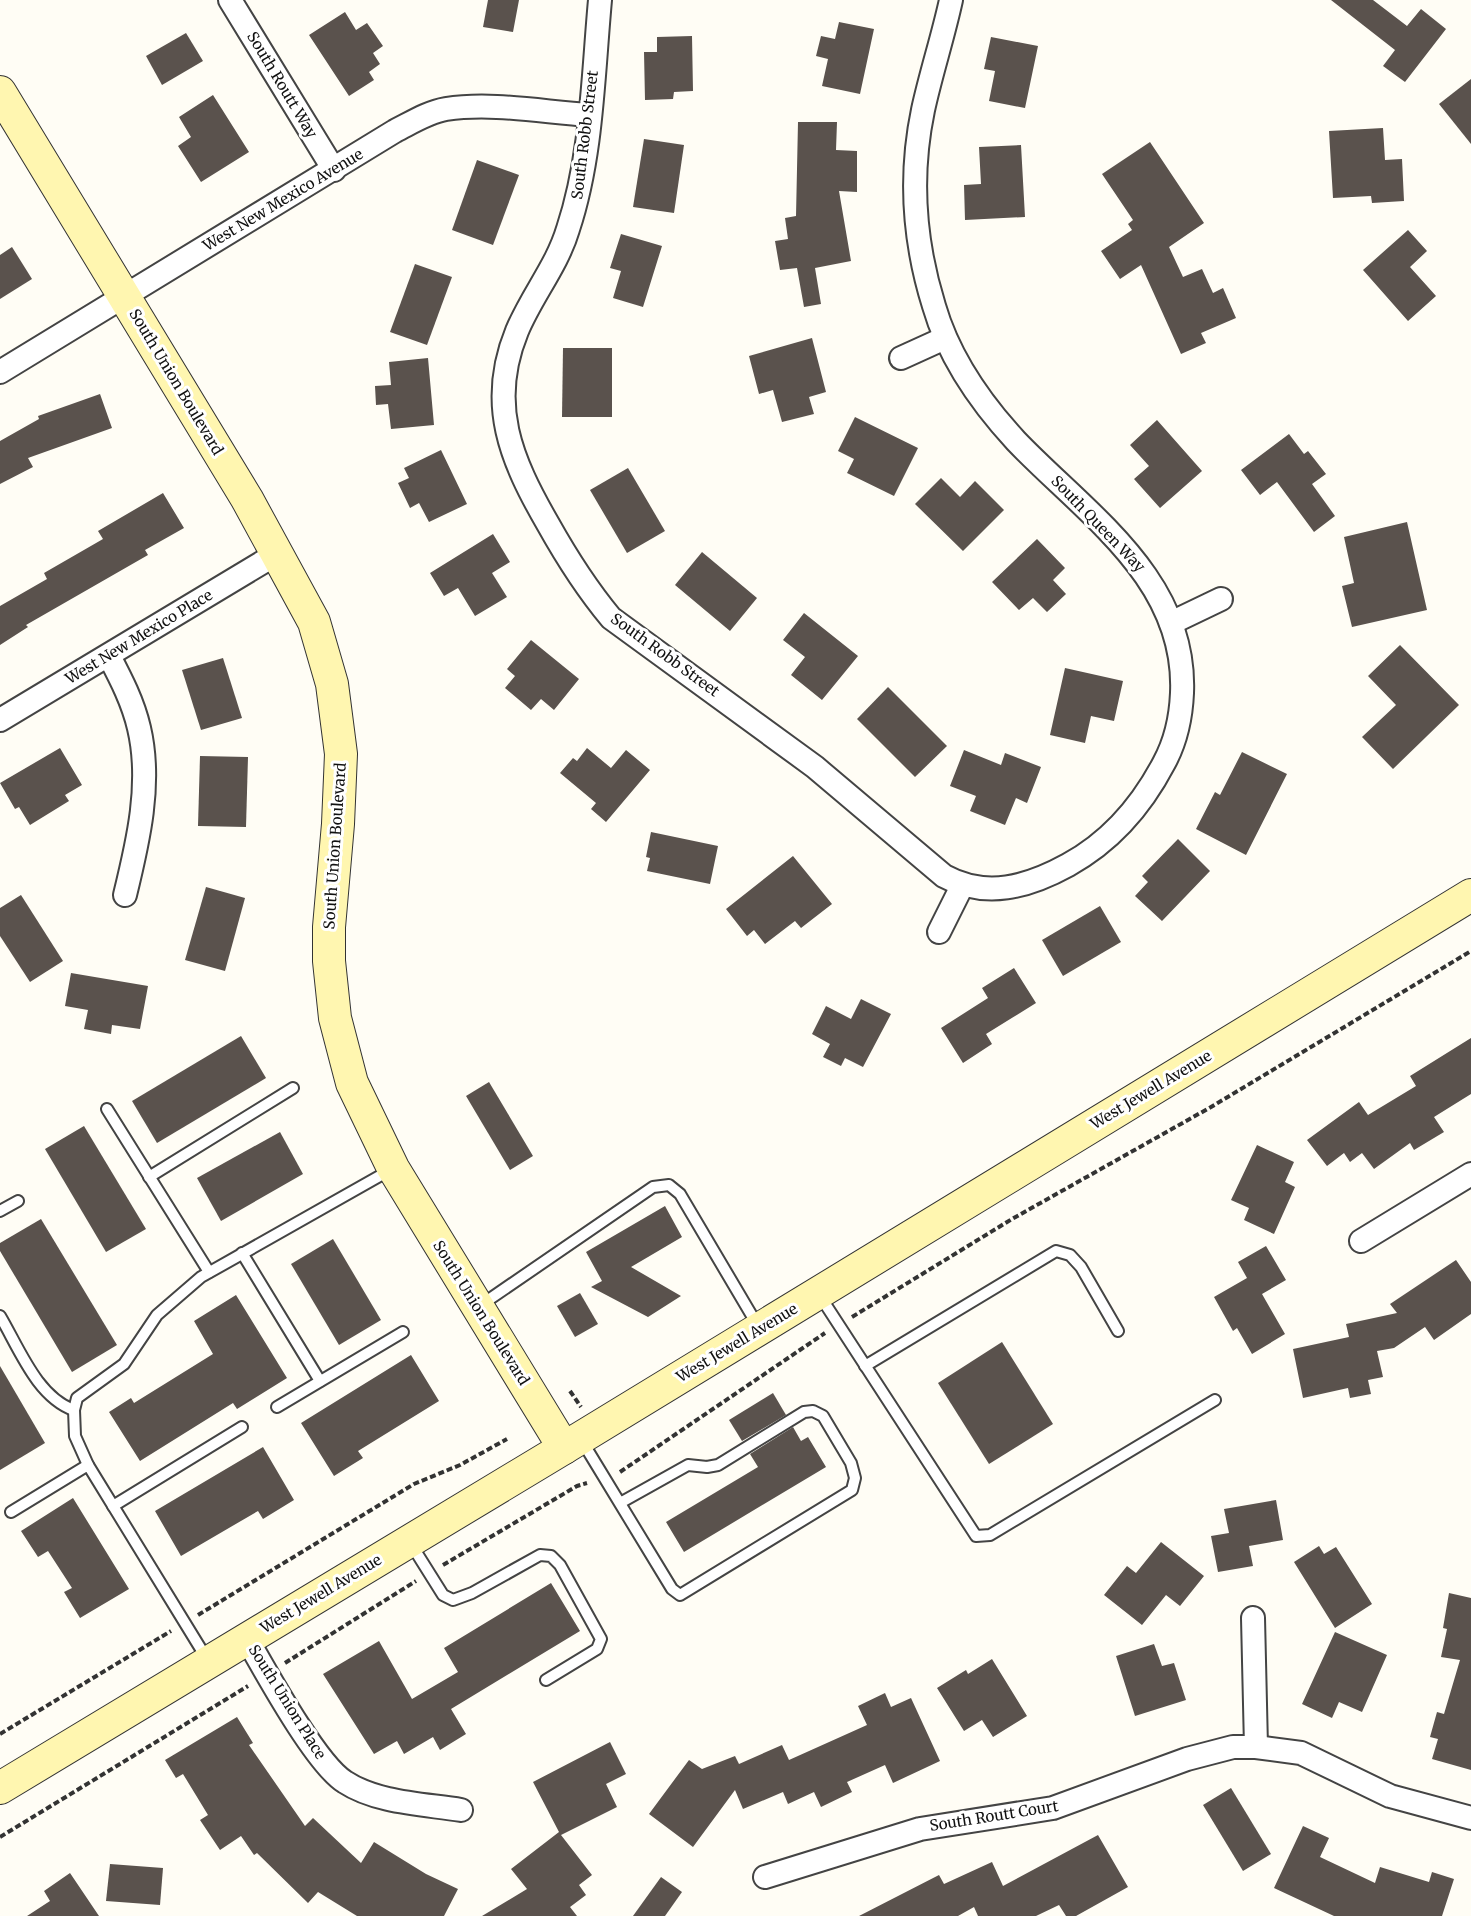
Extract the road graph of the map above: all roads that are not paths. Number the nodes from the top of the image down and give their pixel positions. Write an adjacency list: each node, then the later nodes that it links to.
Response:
1 (230, 0): 6 (street, South Routt Way)
2 (600, 0): 5 (street, South Robb Street)
3 (951, 0): 8 (street, South Queen Way)
4 (0, 92): 7 (main road, South Union Boulevard)
5 (589, 115): 6 (street, West New Mexico Avenue); 17 (street, South Robb Street)
6 (334, 170): 7 (street, West New Mexico Avenue)
7 (124, 297): 10 (street, West New Mexico Avenue); 11 (main road, South Union Boulevard)
8 (945, 338): 9 (street); 13 (street, South Queen Way)
9 (901, 358)
10 (0, 372)
11 (279, 553): 14 (street, West New Mexico Place); 23 (main road, South Union Boulevard)
12 (1221, 599): 13 (street)
13 (1171, 623): 16 (street, South Queen Way)
14 (109, 656): 15 (street, West New Mexico Place); 18 (street)
15 (0, 720)
16 (1142, 801): 17 (street, South Robb Street)
17 (962, 886): 20 (street)
18 (125, 895)
19 (1471, 895): 31 (main road, West Jewell Avenue)
20 (939, 932)
21 (293, 1088): 25 (lane)
22 (107, 1109): 25 (lane)
23 (393, 1168): 29 (lane); 32 (main road, South Union Boulevard)
24 (1471, 1174): 28 (street)
25 (150, 1177): 30 (lane)
26 (18, 1201): 27 (lane)
27 (0, 1211)
28 (1361, 1241)
29 (242, 1253): 30 (lane); 38 (lane)
30 (209, 1272): 41 (lane)
31 (818, 1294): 34 (main road, West Jewell Avenue); 37 (lane)
32 (478, 1307): 34 (lane); 43 (main road, South Union Boulevard)
33 (0, 1316): 41 (lane)
34 (760, 1329): 43 (main road, West Jewell Avenue)
35 (1118, 1331): 37 (lane)
36 (403, 1332): 38 (lane)
37 (865, 1366): 39 (lane)
38 (320, 1382): 40 (lane)
39 (1215, 1400)
40 (277, 1407)
41 (74, 1410): 44 (lane)
42 (242, 1427): 46 (lane)
43 (572, 1443): 45 (lane); 48 (main road, West Jewell Avenue)
44 (88, 1465): 46 (lane); 47 (lane)
45 (620, 1503): 45 (lane)
46 (113, 1506): 51 (lane)
47 (11, 1512)
48 (409, 1541): 50 (main road, West Jewell Avenue); 52 (lane)
49 (1252, 1618): 53 (street)
50 (247, 1639): 51 (main road, West Jewell Avenue); 55 (street, South Union Place)
51 (209, 1662): 54 (main road, West Jewell Avenue)
52 (546, 1680)
53 (1256, 1747): 56 (street, South Routt Court); 57 (street, South Routt Court)
54 (0, 1788)
55 (460, 1810)
56 (1471, 1818)
57 (765, 1877)

